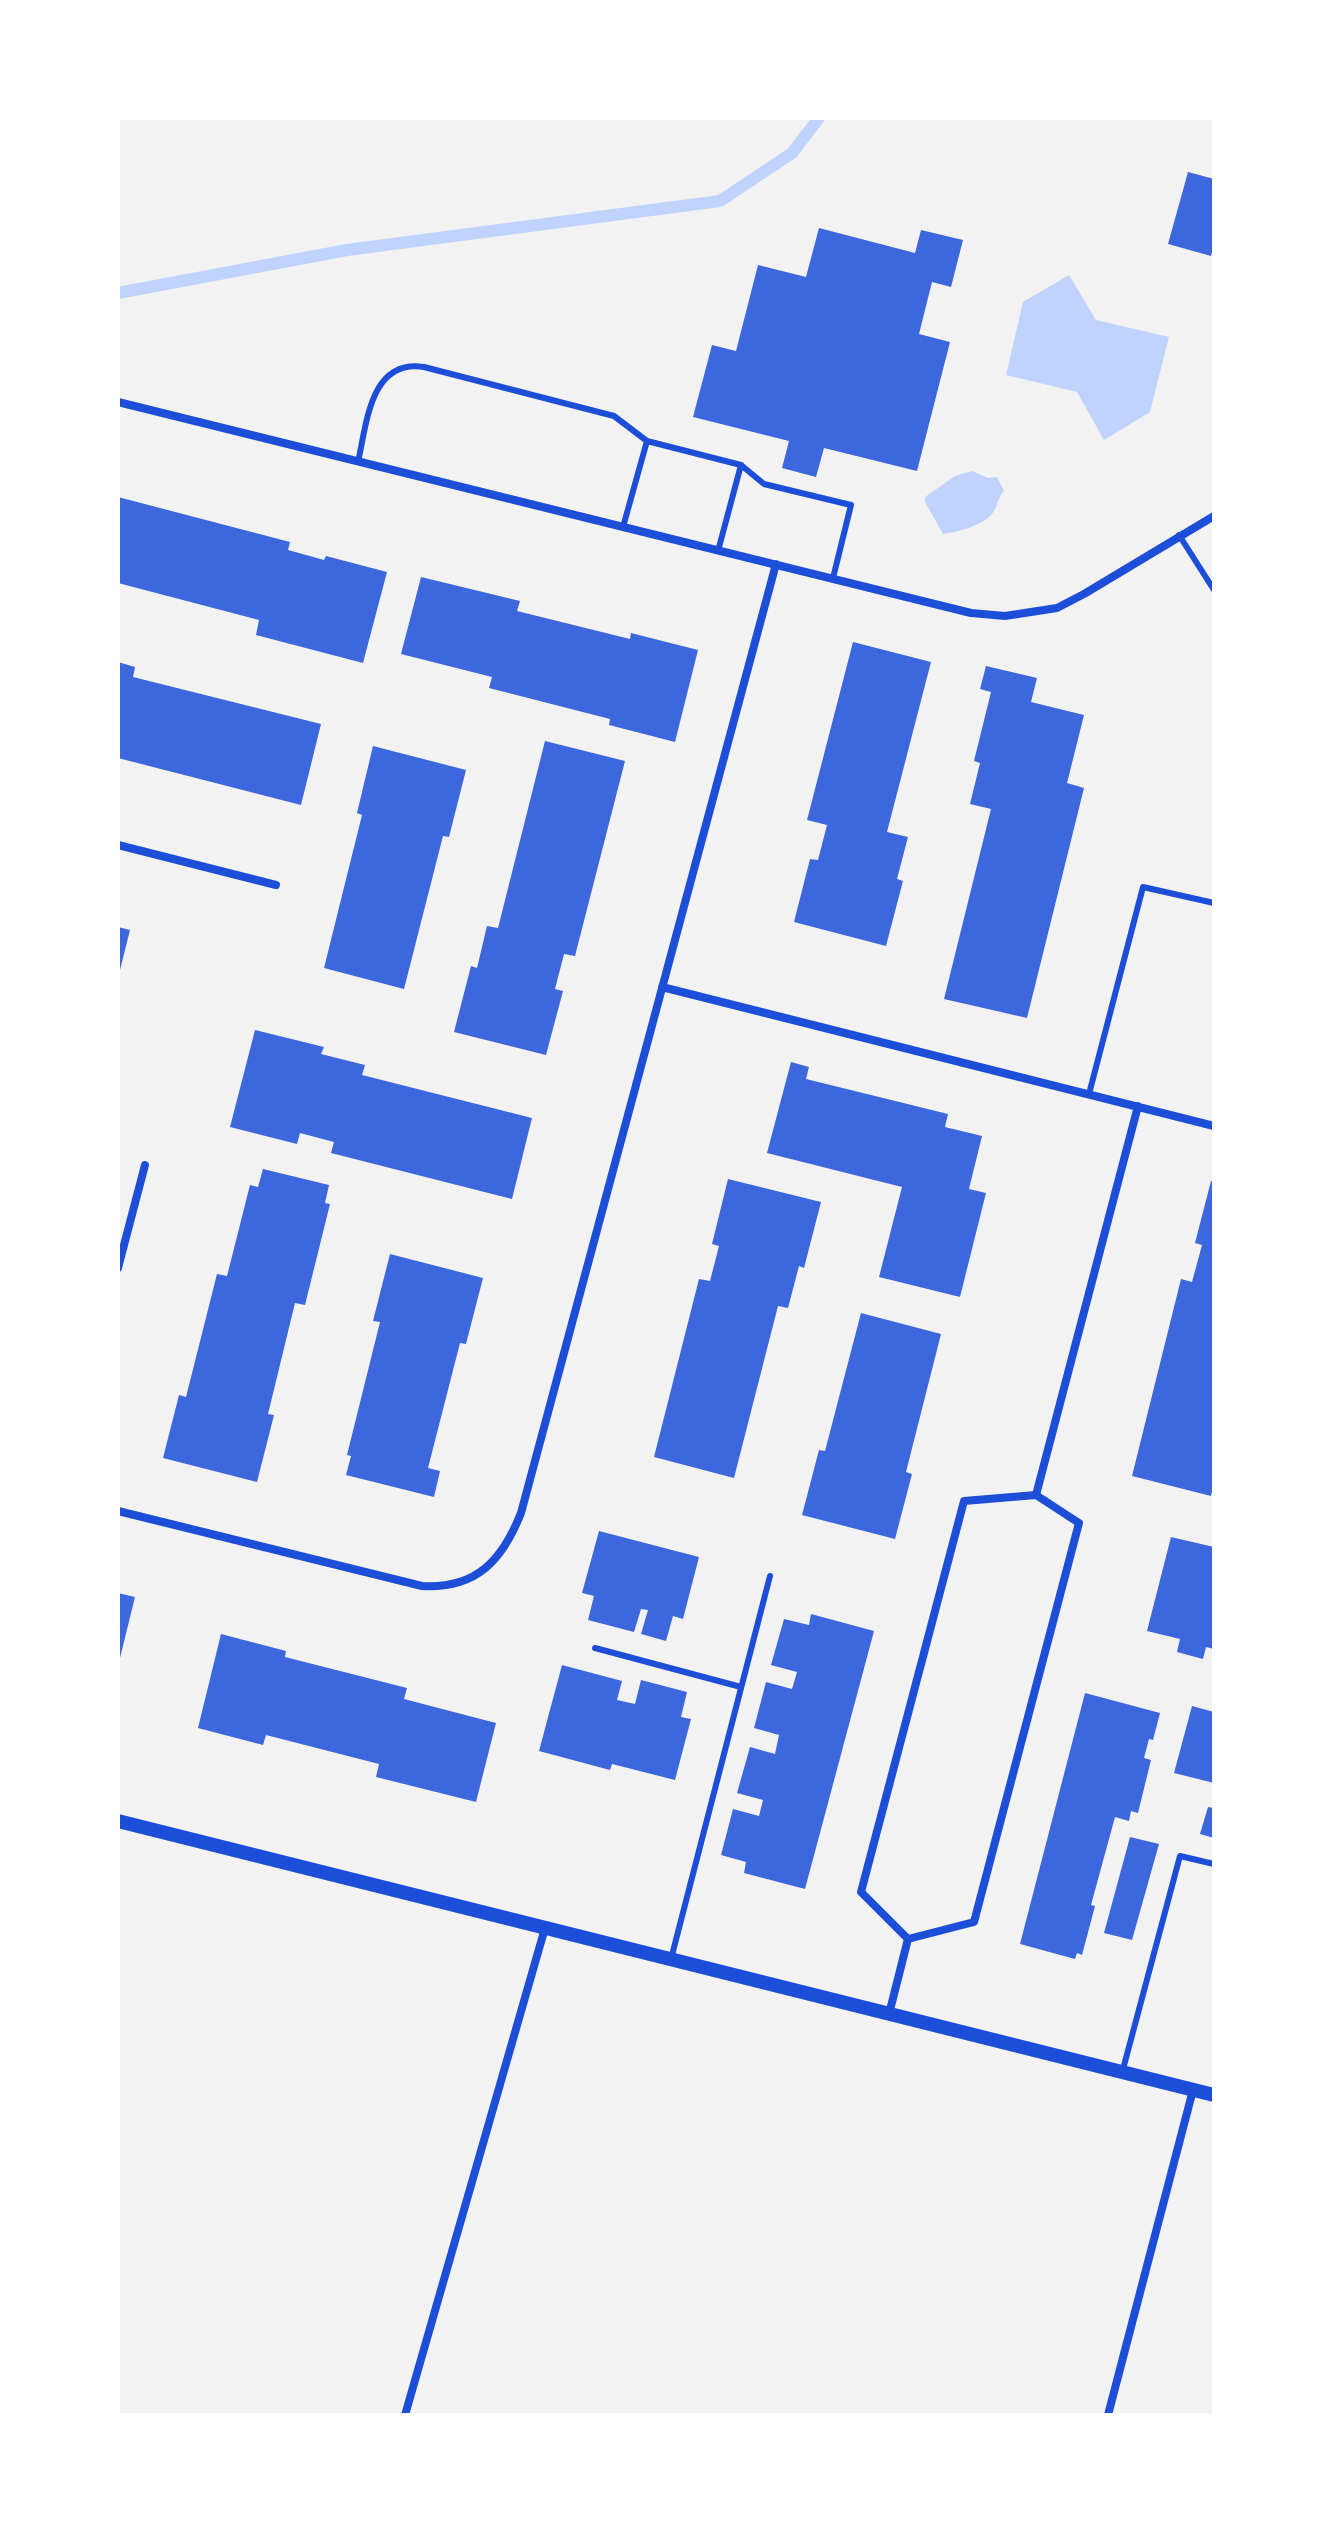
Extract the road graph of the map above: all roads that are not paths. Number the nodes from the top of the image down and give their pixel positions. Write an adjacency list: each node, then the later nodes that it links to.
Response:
1 (118, 402): 3 (street)
2 (647, 441): 3 (lane); 4 (lane); 6 (lane)
3 (358, 462): 6 (street)
4 (741, 465): 8 (lane); 10 (lane)
5 (1214, 516): 7 (street)
6 (623, 527): 8 (street)
7 (1179, 535): 10 (street); 11 (lane)
8 (718, 551): 9 (street)
9 (776, 564): 10 (street); 15 (street)
10 (833, 578)
11 (1214, 590)
12 (118, 845): 13 (street)
13 (276, 885)
14 (1214, 903): 16 (lane)
15 (662, 987): 16 (street); 22 (street)
16 (1089, 1094): 17 (street)
17 (1138, 1106): 18 (street); 21 (street)
18 (1214, 1126)
19 (145, 1165): 20 (street)
20 (118, 1268)
21 (1036, 1495): 29 (street); 29 (street)
22 (118, 1511)
23 (770, 1576): 25 (lane)
24 (595, 1648): 25 (lane)
25 (741, 1687): 30 (lane)
26 (118, 1821): 28 (street)
27 (1214, 1864): 32 (lane)
28 (545, 1928): 30 (street); 35 (street)
29 (908, 1939): 31 (street)
30 (671, 1959): 31 (street)
31 (889, 2014): 32 (street)
32 (1122, 2073): 33 (street)
33 (1193, 2090): 34 (street); 36 (street)
34 (1214, 2095)
35 (405, 2415)
36 (1108, 2415)

